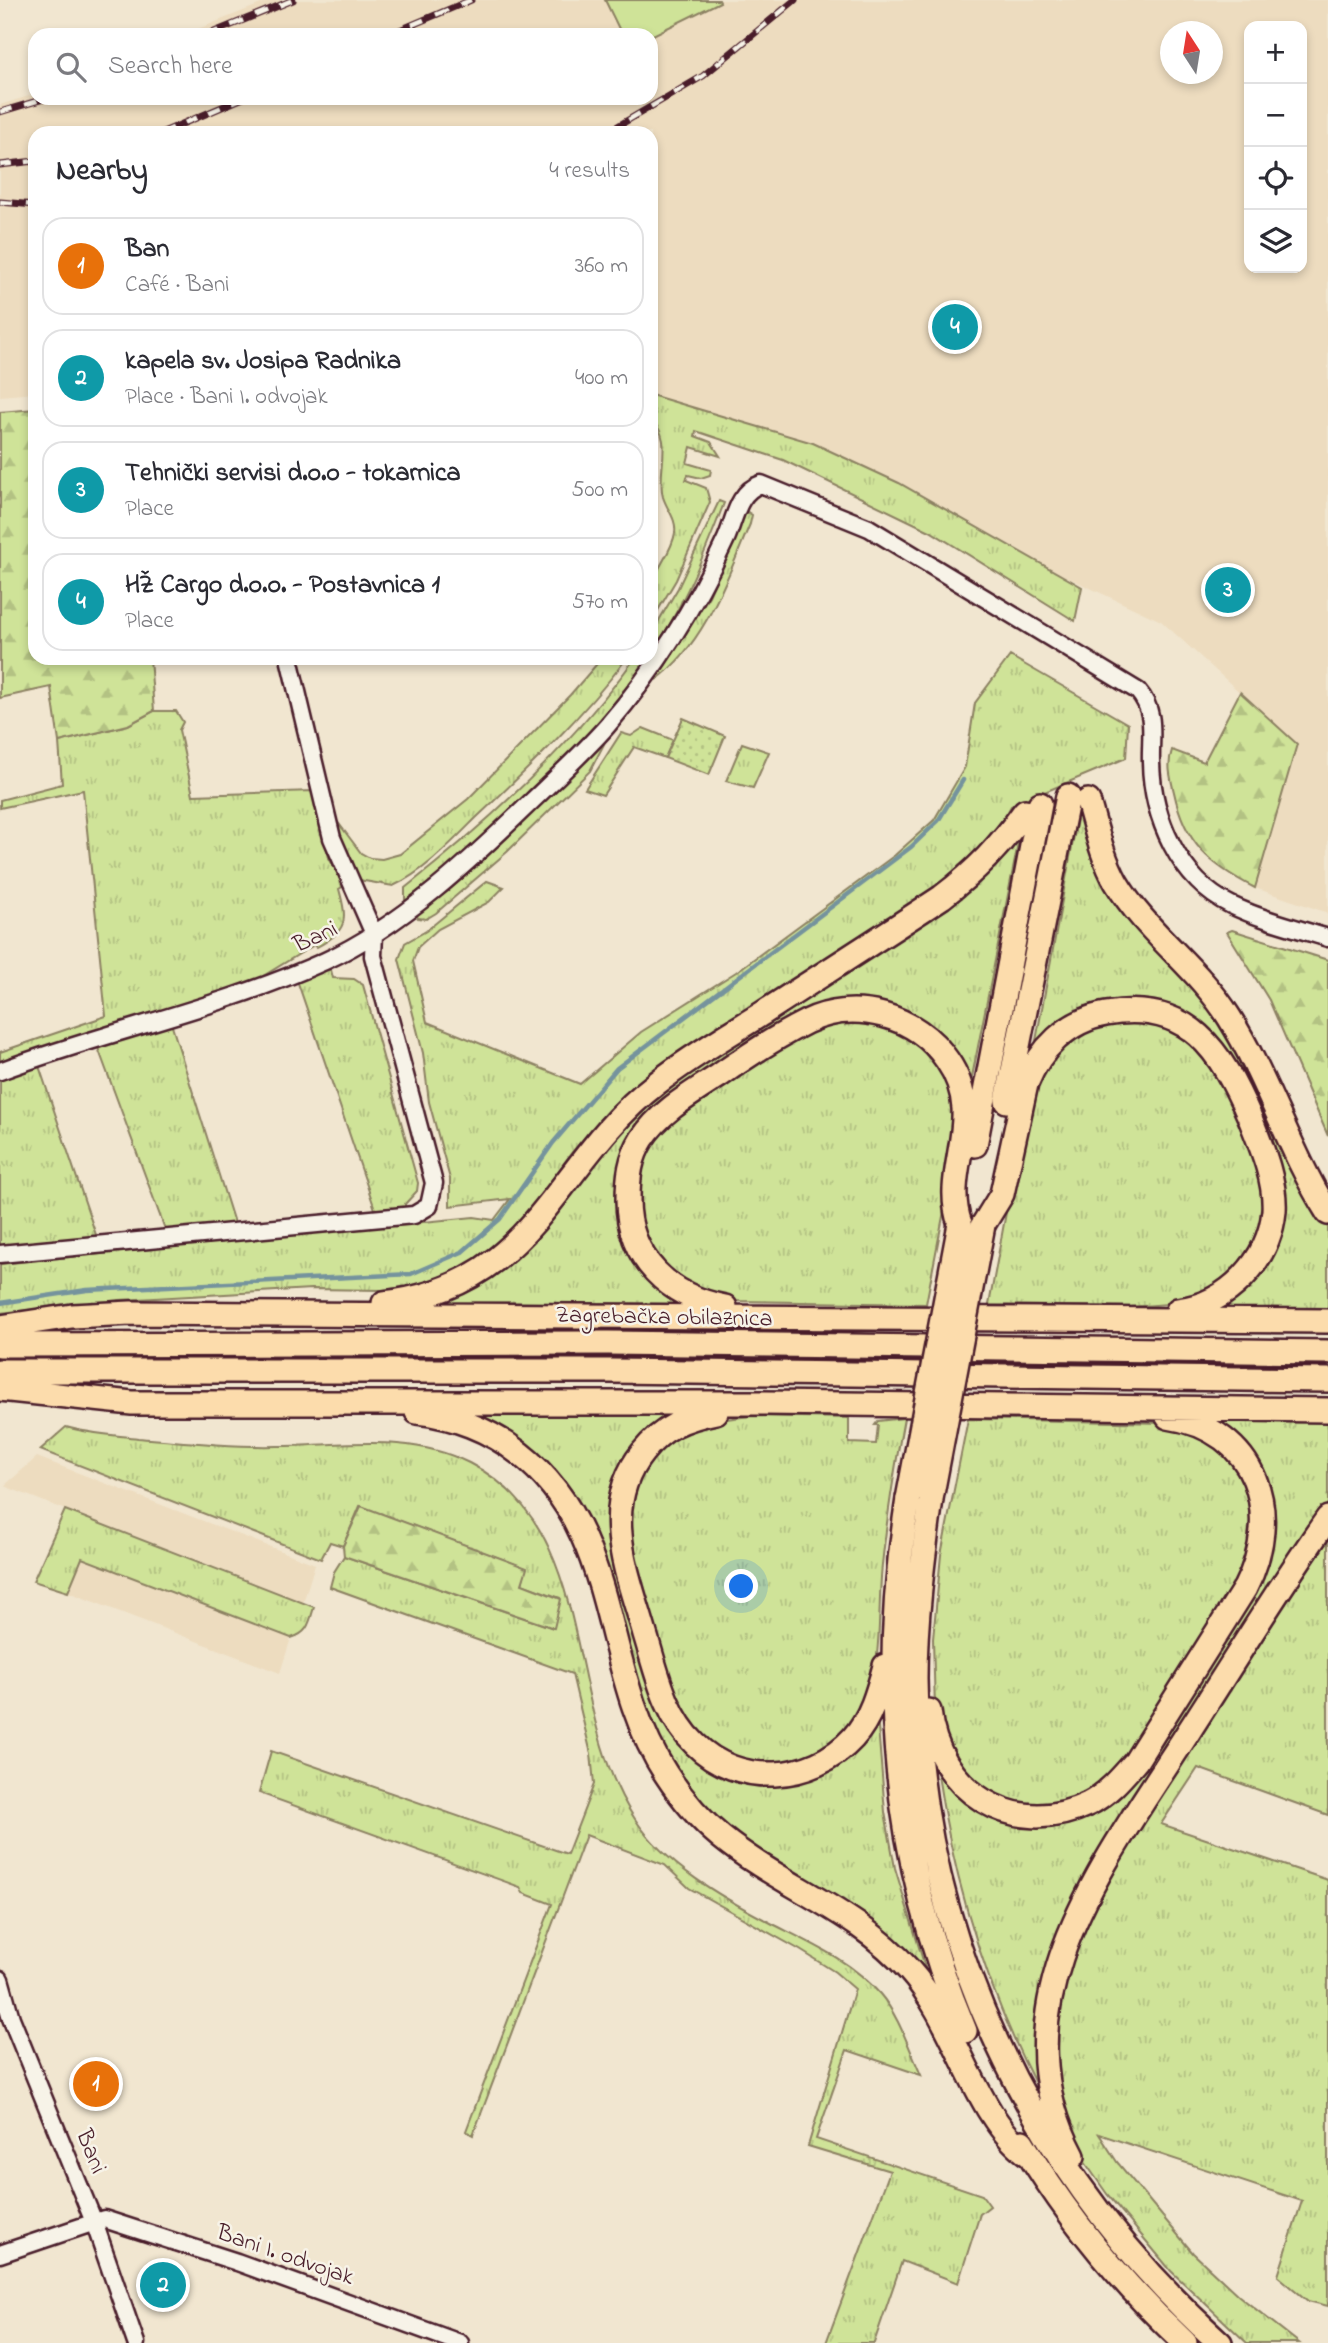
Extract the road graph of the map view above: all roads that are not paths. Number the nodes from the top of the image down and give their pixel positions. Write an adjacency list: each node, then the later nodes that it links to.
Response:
1 (658, 658): 5 (street)
2 (291, 665): 4 (street, Bani)
3 (652, 665): 4 (street)
4 (373, 934): 6 (street, Bani); 9 (street)
5 (1328, 938)
6 (0, 1071)
7 (1328, 1213): 8 (highway)
8 (972, 1224): 10 (highway); 11 (highway); 12 (highway); 24 (highway, bridge)
9 (0, 1254)
10 (305, 1312): 11 (highway); 14 (highway)
11 (814, 1317): 12 (highway)
12 (1107, 1318): 13 (highway)
13 (1328, 1321)
14 (0, 1327)
15 (0, 1345): 16 (highway, Zagrebačka obilaznica)
16 (1328, 1352)
17 (0, 1371): 18 (highway)
18 (1328, 1380)
19 (0, 1389): 20 (highway)
20 (283, 1401): 21 (highway); 29 (highway)
21 (764, 1403): 22 (highway); 26 (highway)
22 (1103, 1408): 23 (highway); 27 (highway)
23 (1328, 1410)
24 (919, 1499): 26 (highway); 27 (highway)
25 (1328, 1518): 32 (highway)
26 (893, 1627): 29 (highway)
27 (918, 1629): 32 (highway)
28 (0, 1979): 30 (street, Bani)
29 (1029, 2155): 35 (highway)
30 (94, 2222): 31 (street); 33 (street, Bani); 34 (street, Bani I. odvojak)
31 (0, 2254)
32 (1138, 2263): 36 (highway)
33 (136, 2343)
34 (460, 2343)
35 (1185, 2343)
36 (1220, 2343)

